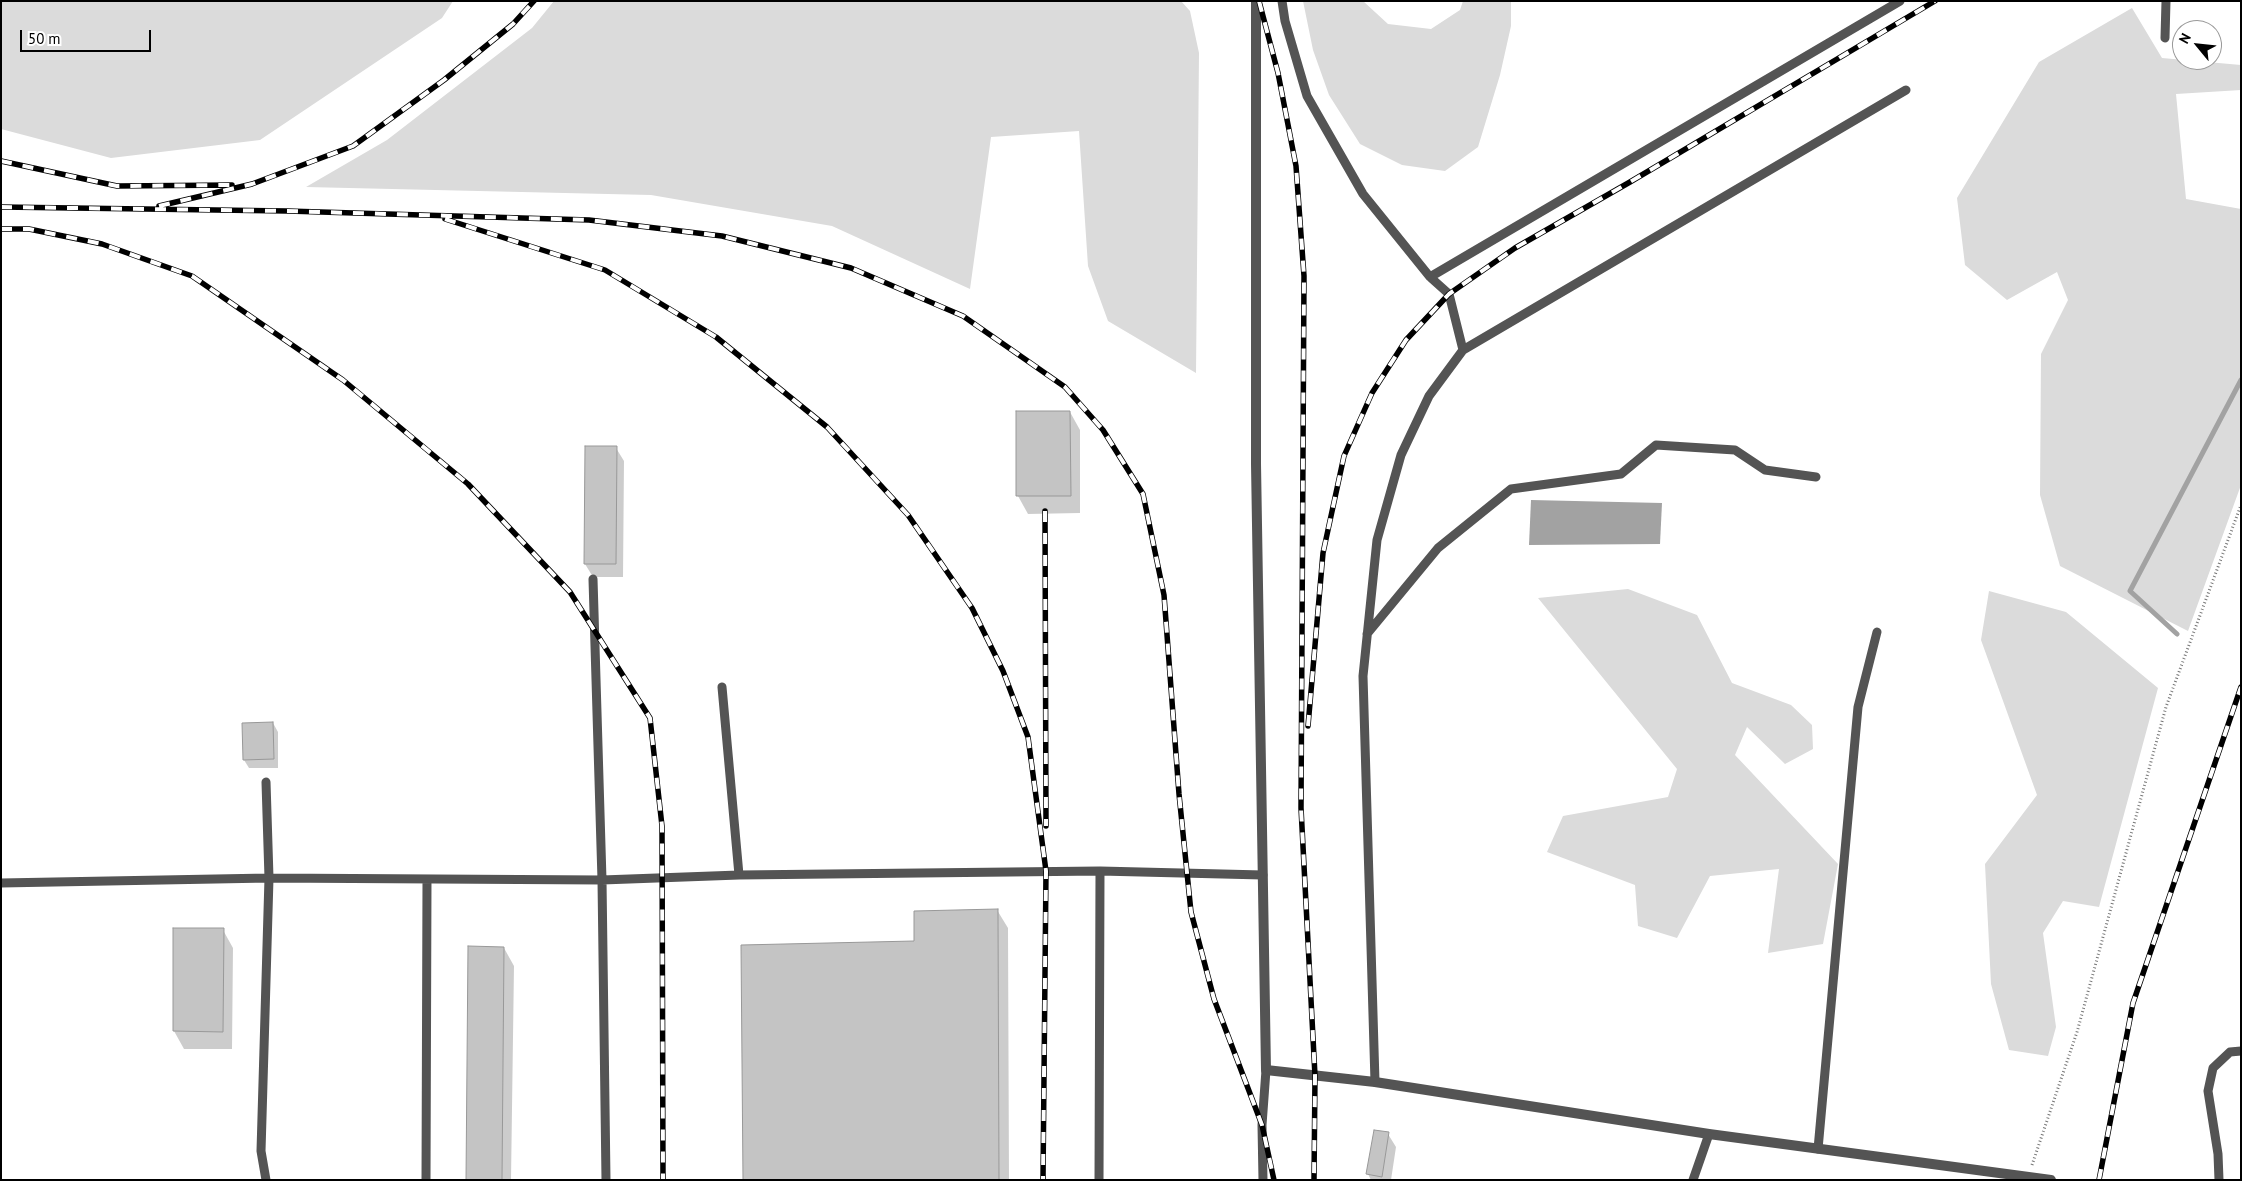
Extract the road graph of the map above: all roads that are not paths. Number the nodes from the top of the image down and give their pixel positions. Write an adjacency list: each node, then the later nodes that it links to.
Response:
1 (1256, 1): 17 (street)
2 (1282, 1): 7 (lane)
3 (1900, 1): 7 (lane)
4 (2166, 1): 5 (lane)
5 (2165, 38)
6 (1906, 90): 8 (lane)
7 (1430, 277): 8 (lane)
8 (1463, 350): 12 (lane)
9 (1816, 477): 12 (lane)
10 (593, 579): 20 (lane)
11 (1877, 632): 26 (lane)
12 (1367, 635): 24 (lane)
13 (722, 687): 16 (lane)
14 (266, 782): 18 (lane)
15 (1100, 870): 16 (lane); 17 (lane); 30 (lane)
16 (739, 875): 20 (lane)
17 (1263, 875): 23 (street)
18 (268, 878): 19 (lane); 21 (lane); 27 (lane)
19 (427, 879): 20 (lane); 28 (lane)
20 (602, 880): 29 (lane)
21 (1, 883)
22 (2241, 1052): 34 (lane)
23 (1266, 1070): 24 (street); 31 (lane)
24 (1375, 1082): 25 (street)
25 (1709, 1134): 26 (street); 32 (lane)
26 (1818, 1150): 33 (street)
27 (266, 1180)
28 (426, 1180)
29 (606, 1180)
30 (1099, 1180)
31 (1262, 1180)
32 (1693, 1180)
33 (2051, 1180)
34 (2219, 1180)

